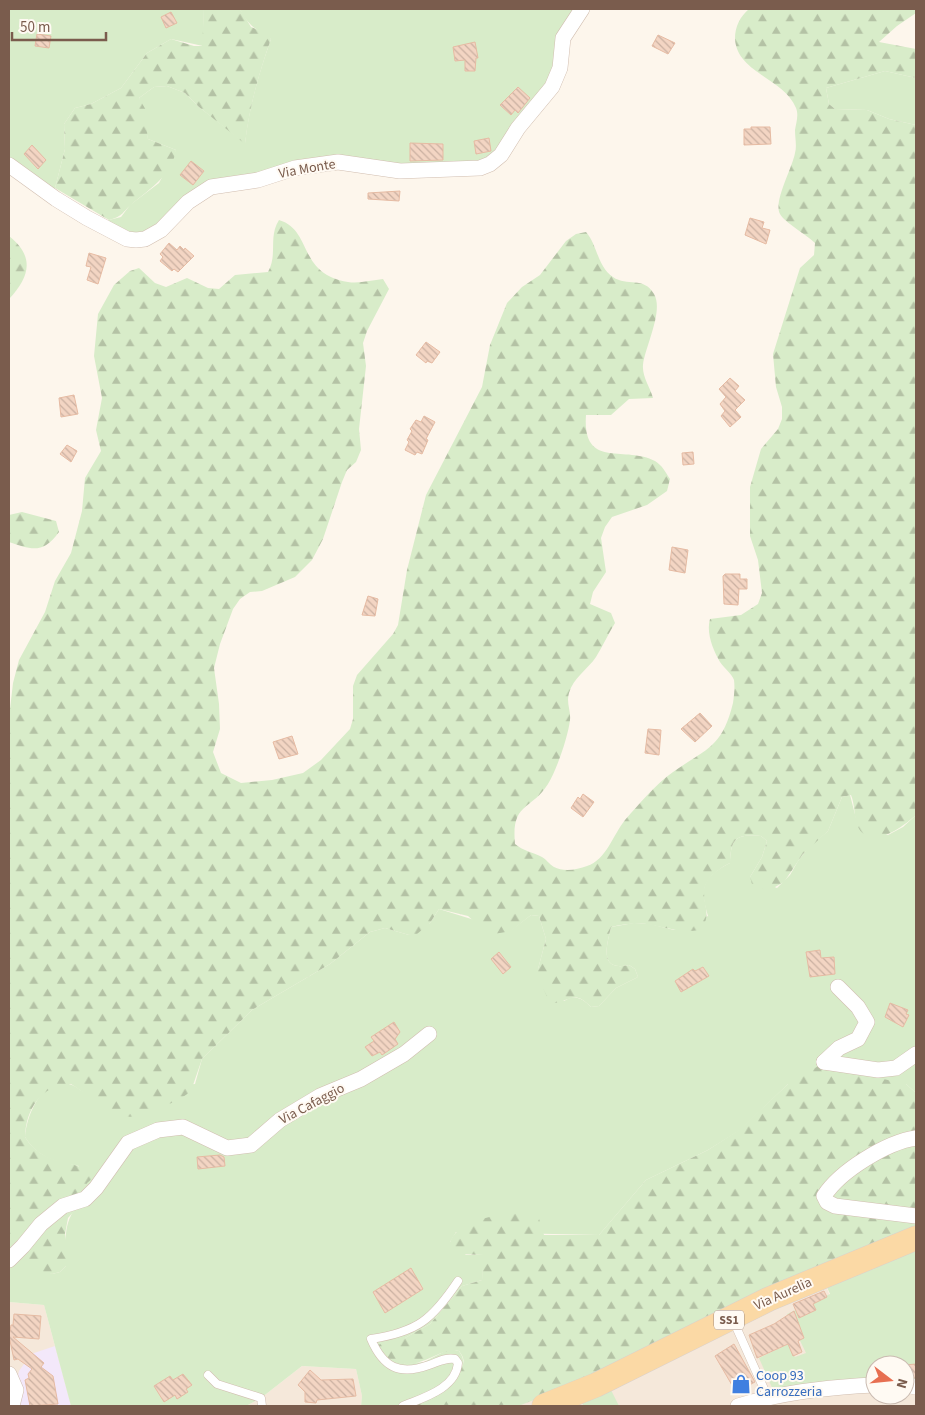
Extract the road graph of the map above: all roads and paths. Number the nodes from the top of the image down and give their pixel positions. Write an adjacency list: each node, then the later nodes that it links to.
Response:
1 (582, 9): 2 (street, Via Monte)
2 (9, 165)
3 (838, 987): 5 (street)
4 (429, 1034): 9 (street, Via Cafaggio)
5 (916, 1054)
6 (916, 1138): 7 (street)
7 (916, 1216)
8 (916, 1238): 11 (main road, Via Aurelia / SS1)
9 (9, 1260)
10 (458, 1281): 18 (lane)
11 (732, 1318): 15 (lane); 19 (main road, Via Aurelia / SS1)
12 (9, 1374): 16 (street)
13 (208, 1375): 17 (lane)
14 (865, 1385): 15 (street)
15 (767, 1402): 20 (street)
16 (12, 1406)
17 (262, 1406)
18 (403, 1406)
19 (544, 1406)
20 (738, 1406)

